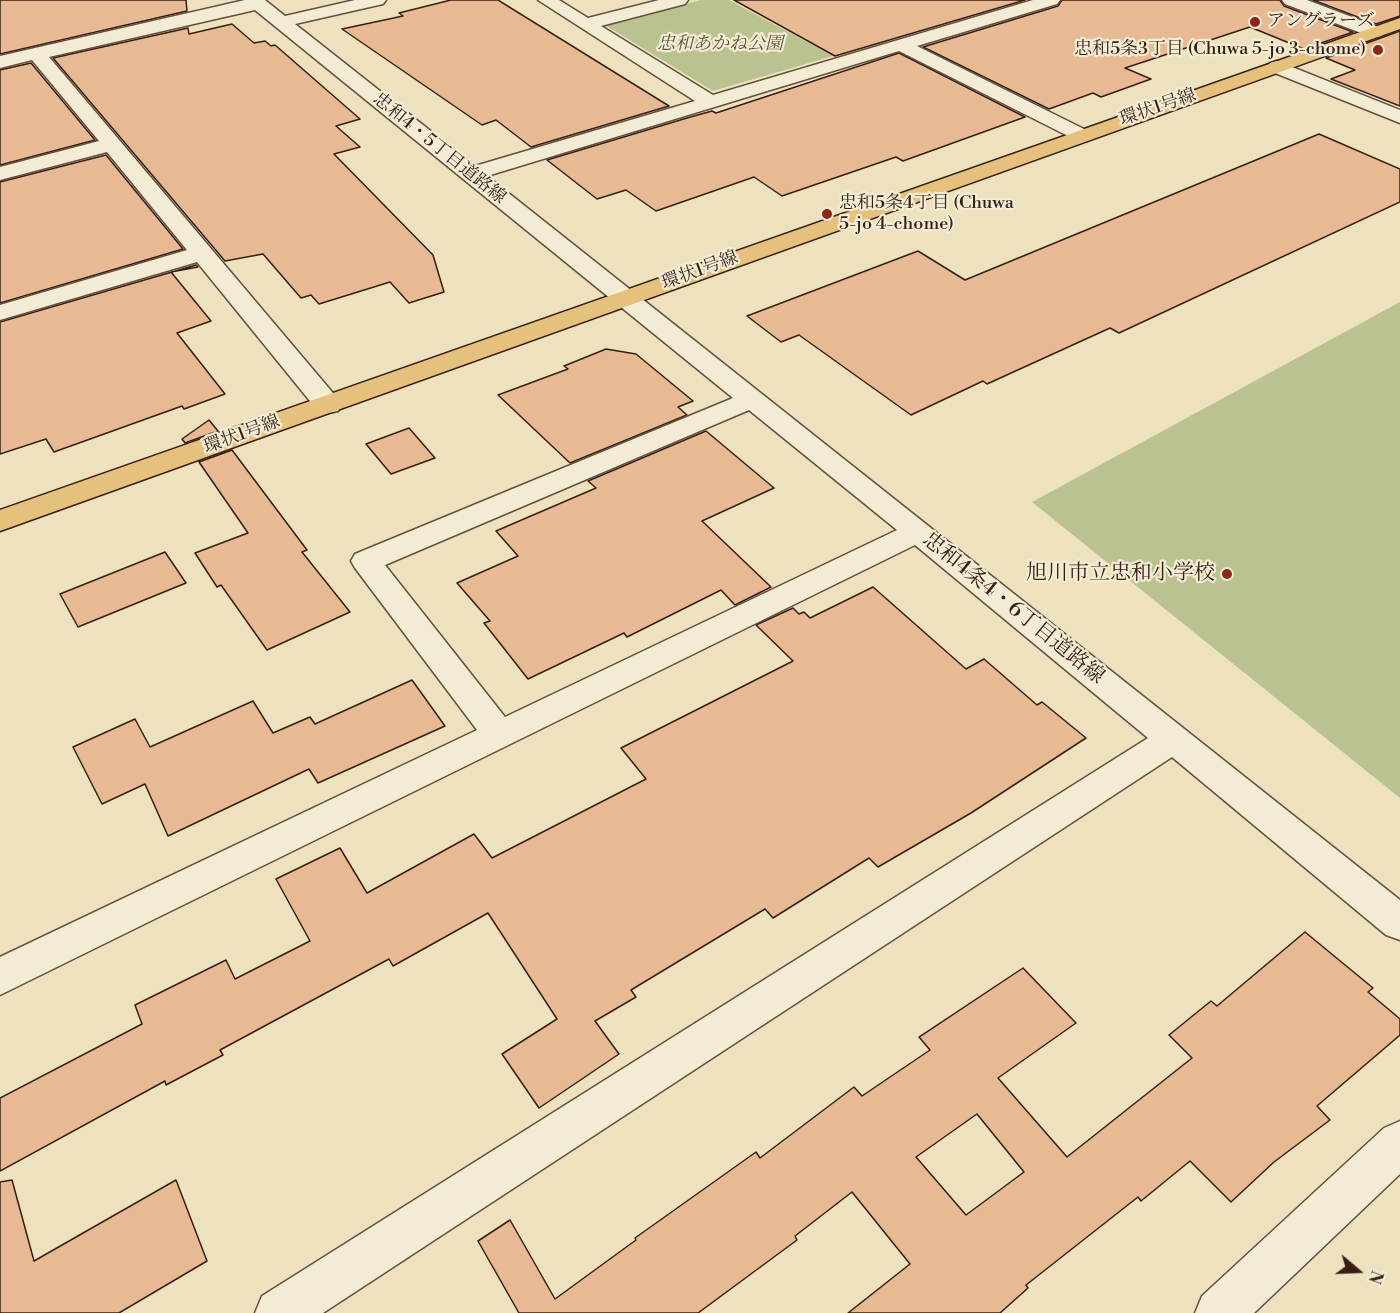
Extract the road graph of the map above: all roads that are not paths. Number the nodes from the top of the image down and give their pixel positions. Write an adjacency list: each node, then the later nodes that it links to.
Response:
1 (377, 0): 7 (street)
2 (547, 0): 9 (street)
3 (679, 0): 9 (street)
4 (1051, 0): 11 (street)
5 (1291, 0): 10 (street)
6 (256, 2): 7 (street, 忠和4・5丁目道路線); 12 (street)
7 (282, 22): 20 (street, 忠和4・5丁目道路線)
8 (1400, 23): 10 (main road, 環状1号線)
9 (586, 24): 15 (street)
10 (1375, 32): 14 (main road, 環状1号線)
11 (900, 45): 15 (street); 17 (street)
12 (38, 54): 13 (street); 18 (street)
13 (0, 62)
14 (1277, 67): 16 (street); 17 (main road, 環状1号線)
15 (711, 102): 20 (street)
16 (1400, 117)
17 (1081, 135): 22 (main road, 環状1号線)
18 (112, 144): 19 (street); 21 (street)
19 (0, 174)
20 (471, 174): 22 (street, 忠和4・5丁目道路線)
21 (202, 253): 23 (street); 25 (street)
22 (625, 298): 24 (street, 忠和4条4・6丁目道路線); 25 (main road, 環状1号線)
23 (0, 313)
24 (753, 399): 27 (street, 忠和4条4・6丁目道路線); 28 (street)
25 (328, 405): 26 (main road, 環状1号線)
26 (0, 522)
27 (918, 532): 28 (street); 29 (street, 忠和4条4・6丁目道路線)
28 (499, 734): 31 (street)
29 (1173, 739): 30 (street, 忠和4条4・6丁目道路線); 34 (street)
30 (1400, 923)
31 (0, 977)
32 (1400, 1143): 33 (street)
33 (1229, 1310)
34 (279, 1313)

